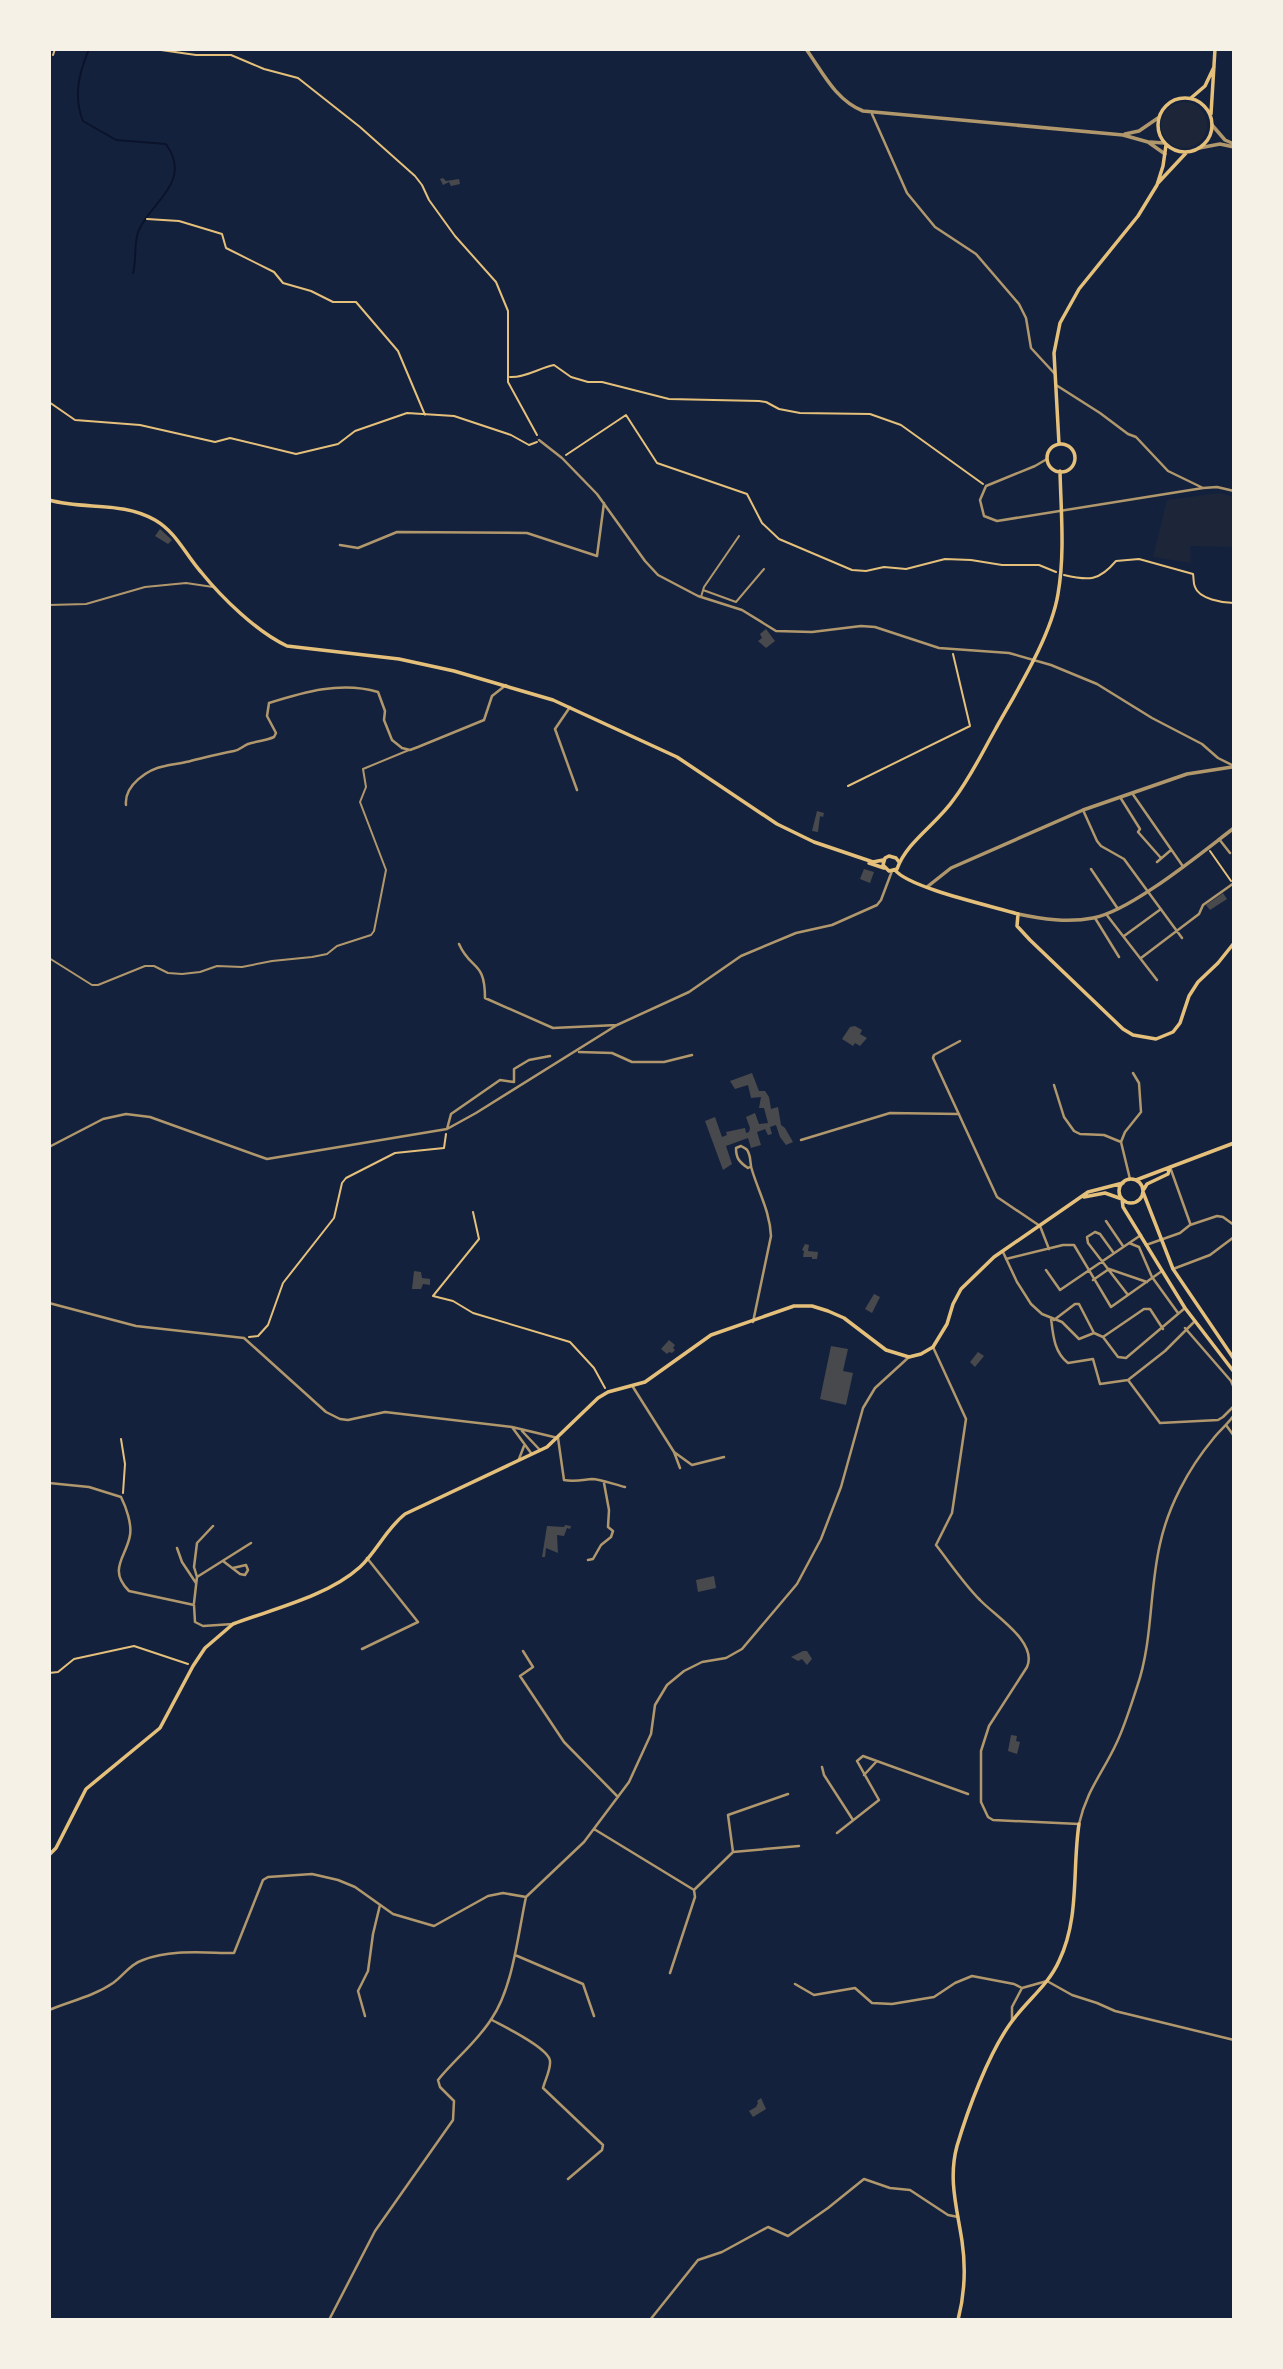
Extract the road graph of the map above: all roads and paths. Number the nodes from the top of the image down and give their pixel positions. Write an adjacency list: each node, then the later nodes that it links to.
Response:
1 (55, 49): 5 (path)
2 (154, 49): 22 (path)
3 (806, 49): 8 (street)
4 (1215, 49): 6 (main road)
5 (53, 55)
6 (1215, 65): 7 (main road); 9 (main road)
7 (1191, 98): 9 (main road); 10 (main road)
8 (872, 114): 12 (street); 21 (street)
9 (1211, 116): 11 (main road)
10 (1158, 118): 12 (street); 14 (main road)
11 (1212, 125): 15 (street); 16 (main road)
12 (1123, 135): 13 (street)
13 (1148, 142): 14 (street); 18 (street)
14 (1165, 144): 17 (main road); 18 (main road)
15 (1234, 146): 16 (street)
16 (1199, 148): 17 (main road)
17 (1188, 152): 19 (main road)
18 (1165, 154): 19 (main road)
19 (1157, 185): 21 (main road)
20 (147, 219): 25 (path)
21 (1055, 374): 23 (main road)
22 (509, 376): 26 (path); 31 (path)
23 (1056, 386): 27 (main road); 32 (street)
24 (49, 402): 25 (path)
25 (425, 415): 26 (path)
26 (539, 440): 28 (street)
27 (1059, 444): 29 (main road); 30 (main road)
28 (562, 458): 35 (street); 39 (path)
29 (1047, 459): 30 (main road); 31 (street)
30 (1060, 471): 39 (main road)
31 (986, 486): 32 (street)
32 (1203, 488): 33 (street)
33 (1234, 491)
34 (49, 500): 40 (main road)
35 (604, 503): 37 (street); 42 (street)
36 (739, 536): 41 (lane)
37 (340, 545)
38 (764, 569): 41 (lane)
39 (1062, 575): 43 (path); 46 (main road)
40 (214, 587): 44 (lane); 47 (main road)
41 (703, 590): 42 (lane)
42 (701, 597): 45 (street)
43 (1234, 603)
44 (49, 605)
45 (952, 650): 46 (street); 51 (path)
46 (1032, 660): 50 (street); 59 (main road)
47 (506, 685): 48 (main road); 49 (street)
48 (570, 707): 52 (street); 64 (main road)
49 (410, 750): 55 (street); 86 (lane)
50 (1233, 767): 53 (street)
51 (848, 786)
52 (577, 790)
53 (1132, 793): 54 (street); 61 (street)
54 (1120, 797): 56 (street); 65 (street)
55 (126, 805)
56 (1083, 810): 73 (street); 74 (street)
57 (1233, 831): 58 (street)
58 (1219, 839): 60 (street); 62 (street)
59 (910, 846): 63 (main road); 70 (main road)
60 (1207, 848): 68 (street); 72 (path)
61 (1171, 850): 65 (street); 68 (street)
62 (1230, 853)
63 (893, 856): 66 (main road); 70 (main road)
64 (857, 858): 66 (main road); 69 (main road)
65 (1161, 858): 67 (street)
66 (883, 860): 69 (main road)
67 (1157, 862)
68 (1182, 865): 74 (street)
69 (884, 868): 70 (main road)
70 (896, 868): 73 (main road); 89 (street)
71 (1091, 869): 75 (street)
72 (1234, 884): 80 (street)
73 (927, 887): 77 (main road)
74 (1147, 890): 75 (street); 76 (street)
75 (1118, 909): 78 (street)
76 (1161, 909): 80 (street); 81 (street)
77 (1018, 914): 79 (street); 83 (main road)
78 (1106, 914): 79 (street); 81 (street)
79 (1095, 918): 85 (street)
80 (1177, 931): 82 (street); 87 (street)
81 (1124, 936): 87 (street)
82 (1182, 938)
83 (1234, 943)
84 (459, 944): 89 (street)
85 (1119, 957)
86 (49, 958)
87 (1141, 958): 88 (street)
88 (1157, 980)
89 (617, 1026): 91 (street)
90 (960, 1041): 96 (street)
91 (576, 1052): 92 (street); 97 (street)
92 (692, 1055)
93 (550, 1056): 97 (street)
94 (1133, 1073): 99 (street)
95 (1054, 1085): 99 (street)
96 (959, 1114): 98 (street); 114 (street)
97 (447, 1129): 101 (street); 145 (path)
98 (801, 1140)
99 (1121, 1142): 104 (street)
100 (1232, 1144): 103 (main road)
101 (49, 1147)
102 (750, 1167): 102 (street); 140 (street)
103 (1170, 1167): 105 (main road); 107 (main road); 112 (street)
104 (1130, 1179): 105 (main road); 106 (main road)
105 (1136, 1180): 107 (main road)
106 (1123, 1183): 108 (main road); 109 (main road)
107 (1143, 1191): 109 (main road); 117 (main road)
108 (1080, 1198): 109 (main road); 114 (main road)
109 (1122, 1199): 115 (main road)
110 (473, 1212): 155 (path)
111 (1106, 1221): 120 (street)
112 (1190, 1225): 113 (street); 117 (street)
113 (1234, 1225)
114 (1040, 1226): 121 (street); 122 (main road)
115 (1141, 1235): 118 (street); 119 (main road)
116 (1234, 1237): 127 (street)
117 (1161, 1240): 119 (street); 127 (main road)
118 (1127, 1243): 120 (street); 131 (street)
119 (1146, 1245): 130 (main road)
120 (1123, 1246): 123 (street)
121 (1049, 1249): 124 (street); 129 (street)
122 (1003, 1252): 124 (street); 146 (main road)
123 (1114, 1253): 125 (street); 125 (street)
124 (1006, 1259): 138 (street)
125 (1102, 1261): 126 (street); 129 (street)
126 (1109, 1269): 132 (street); 133 (street); 134 (street)
127 (1173, 1269): 148 (main road)
128 (1046, 1270): 129 (street)
129 (1088, 1270): 132 (street)
130 (1162, 1271): 131 (street); 136 (main road)
131 (1152, 1277): 133 (street); 137 (street)
132 (1093, 1280): 134 (street)
133 (1147, 1282): 134 (street)
134 (1128, 1295)
135 (49, 1303): 145 (street)
136 (1185, 1308): 137 (street); 139 (main road)
137 (1178, 1313): 142 (street)
138 (1053, 1319): 143 (street); 143 (street); 152 (street)
139 (1195, 1321): 141 (street); 149 (main road)
140 (753, 1322): 147 (main road); 153 (main road)
141 (1185, 1328): 150 (street); 152 (street)
142 (1163, 1329): 144 (street); 144 (street)
143 (1094, 1333): 144 (street)
144 (1103, 1337)
145 (244, 1338): 159 (street)
146 (933, 1347): 147 (main road); 197 (street)
147 (909, 1357): 195 (street)
148 (1234, 1359)
149 (1226, 1361): 150 (street); 151 (main road)
150 (1218, 1365): 154 (street)
151 (1234, 1372)
152 (1128, 1380): 156 (street)
153 (633, 1387): 155 (main road); 166 (street)
154 (1234, 1388)
155 (608, 1392): 162 (main road)
156 (1234, 1406)
157 (1233, 1417): 158 (street)
158 (1226, 1426): 161 (street); 197 (street)
159 (512, 1427): 160 (street); 164 (street)
160 (522, 1431): 162 (street); 165 (street)
161 (1234, 1436)
162 (558, 1438): 165 (main road); 172 (street)
163 (121, 1439): 174 (path)
164 (524, 1446): 167 (street); 169 (street)
165 (540, 1451): 167 (main road)
166 (674, 1452): 168 (street); 170 (street)
167 (533, 1455): 169 (main road)
168 (724, 1457)
169 (517, 1463): 178 (main road)
170 (680, 1468)
171 (49, 1483): 174 (street)
172 (604, 1483): 173 (street); 179 (street)
173 (625, 1487)
174 (121, 1497): 184 (street)
175 (213, 1526): 182 (street)
176 (251, 1543): 180 (street)
177 (177, 1548): 183 (street)
178 (367, 1558): 185 (main road); 186 (street)
179 (587, 1560)
180 (223, 1561): 181 (street); 182 (street)
181 (233, 1568)
182 (197, 1577): 183 (street)
183 (196, 1583): 184 (street)
184 (194, 1605): 185 (street)
185 (233, 1624): 188 (main road)
186 (362, 1649)
187 (523, 1651): 195 (street)
188 (192, 1666): 189 (path); 202 (main road)
189 (49, 1673)
190 (876, 1762): 192 (street); 192 (street); 194 (street)
191 (822, 1767): 196 (street)
192 (864, 1775): 196 (street)
193 (788, 1794): 201 (street)
194 (968, 1794)
195 (618, 1797): 198 (street)
196 (853, 1820): 199 (street)
197 (1079, 1824): 208 (main road)
198 (594, 1829): 203 (street); 204 (street)
199 (837, 1833)
200 (799, 1846): 201 (street)
201 (733, 1852): 203 (street)
202 (49, 1855)
203 (694, 1890): 207 (street)
204 (526, 1897): 205 (street); 206 (street)
205 (380, 1905): 211 (street); 213 (street)
206 (515, 1955): 212 (street); 214 (street)
207 (670, 1973)
208 (1047, 1981): 210 (street); 215 (main road); 216 (street)
209 (795, 1984): 210 (street)
210 (1022, 1988): 215 (street)
211 (49, 2010)
212 (594, 2016)
213 (365, 2017)
214 (492, 2020): 217 (street); 219 (street)
215 (1012, 2021): 218 (main road)
216 (1234, 2040)
217 (568, 2179)
218 (958, 2217): 220 (street); 221 (main road)
219 (329, 2320)
220 (650, 2320)
221 (958, 2320)

